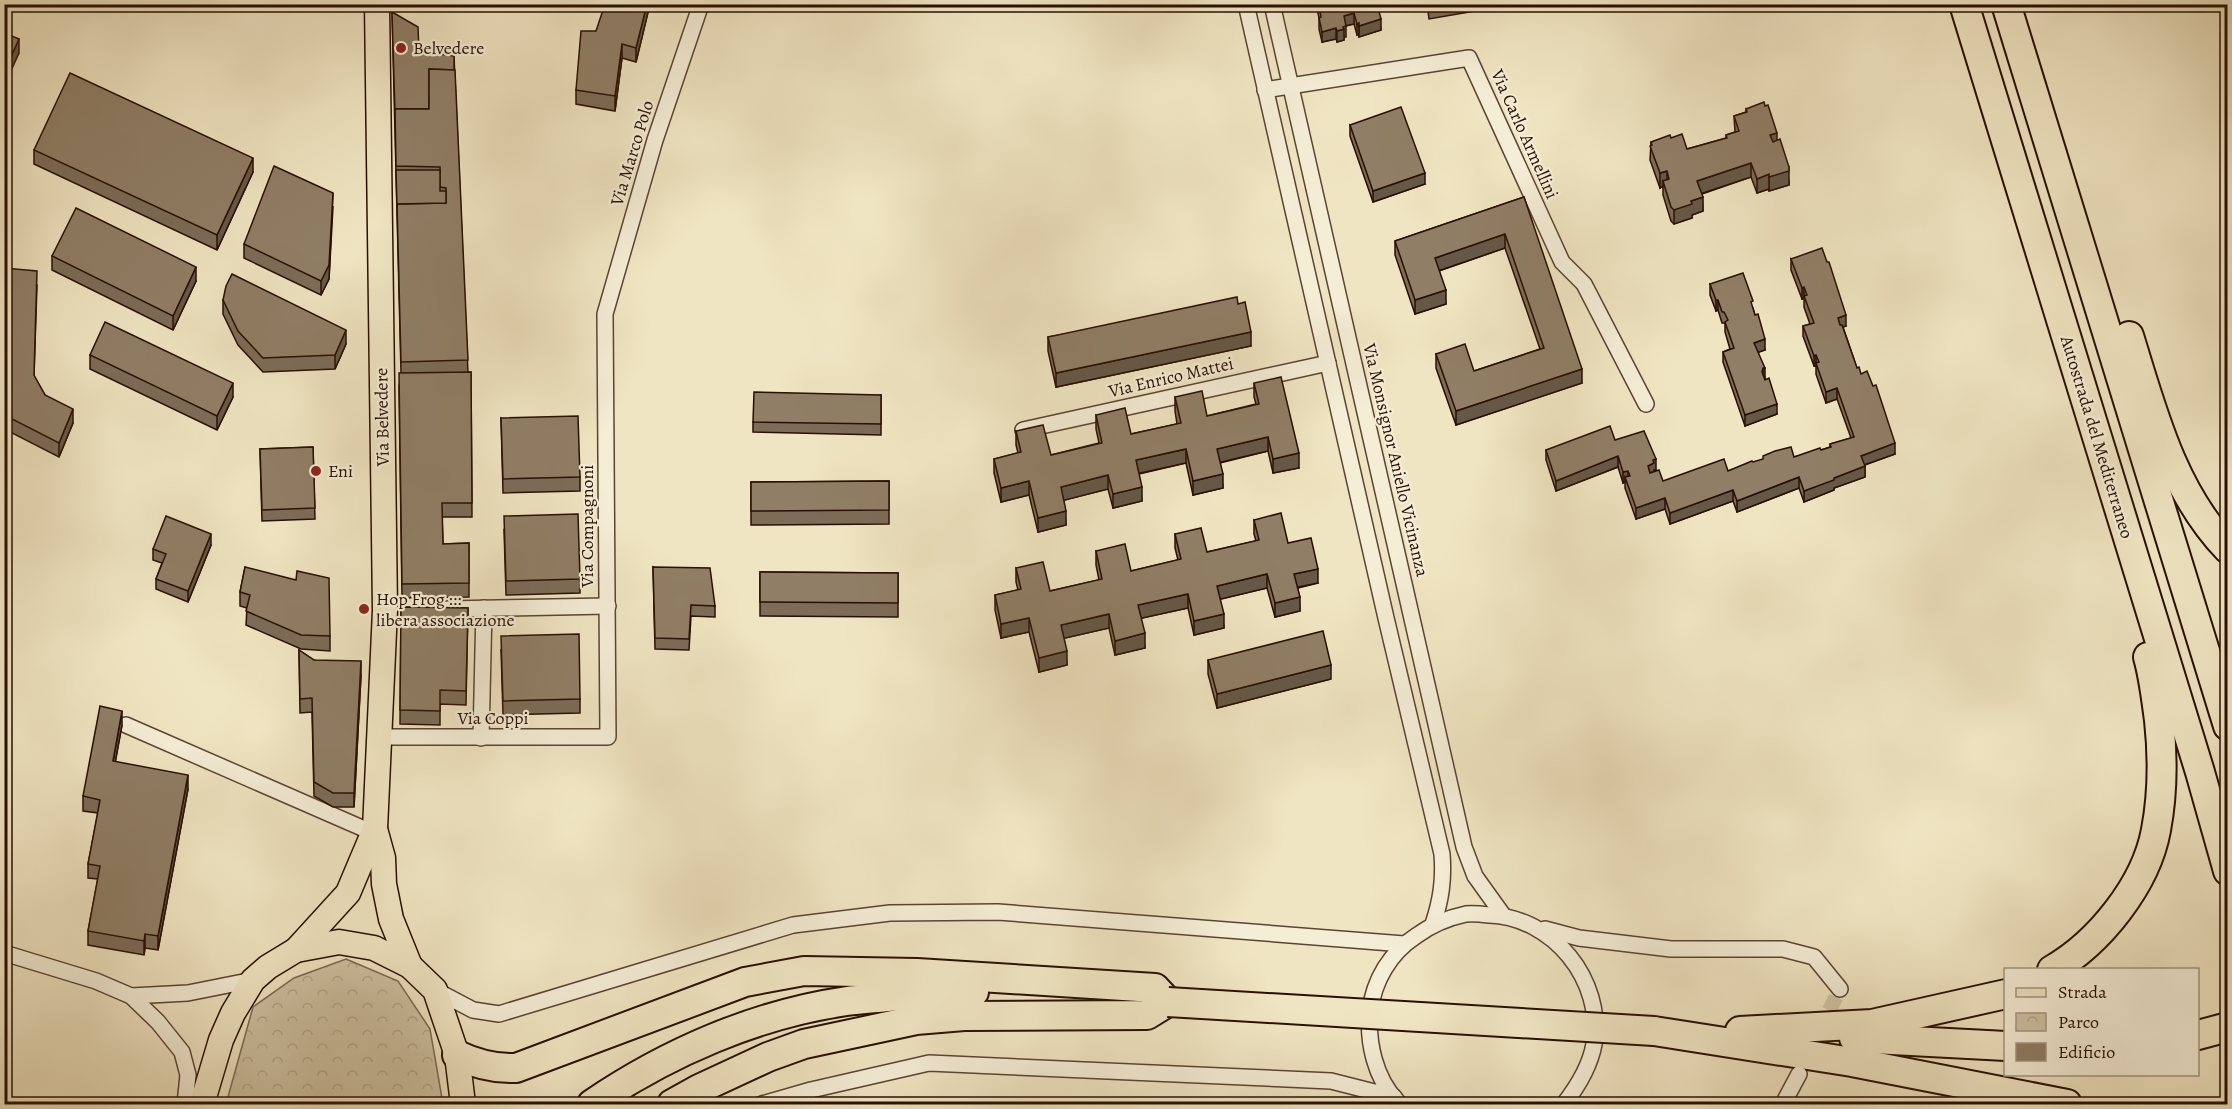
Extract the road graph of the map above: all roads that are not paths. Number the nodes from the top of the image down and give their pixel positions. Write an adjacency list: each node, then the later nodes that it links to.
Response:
1 (377, 4): 21 (main road, Via Belvedere)
2 (700, 4): 11 (street, Via Marco Polo)
3 (1246, 4): 9 (street)
4 (1272, 4): 8 (street, Via Monsignor Aniello Vicinanza)
5 (1965, 4): 10 (highway, Autostrada del Mediterraneo)
6 (2006, 4): 7 (highway)
7 (2021, 51): 15 (highway); 20 (highway)
8 (1290, 85): 9 (street, Via Carlo Armellini); 13 (street, Via Carlo Armellini); 26 (street, Via Monsignor Aniello Vicinanza)
9 (1265, 90): 12 (street)
10 (2052, 291): 25 (highway, Autostrada del Mediterraneo); 33 (highway)
11 (605, 314): 16 (street, Via Compagnoni)
12 (1328, 363): 14 (street, Via Enrico Mattei); 27 (street)
13 (1646, 404)
14 (1023, 430)
15 (2228, 549)
16 (608, 606): 17 (street); 22 (street, Via Compagnoni)
17 (484, 608): 18 (street); 23 (street)
18 (429, 609)
19 (126, 725): 24 (street)
20 (2228, 726)
21 (379, 737): 23 (street, Via Coppi); 24 (main road, Via Belvedere)
22 (608, 737): 23 (street, Via Coppi)
23 (481, 738)
24 (375, 829): 30 (main road); 32 (main road)
25 (2228, 871)
26 (1503, 915): 27 (street); 28 (street)
27 (1433, 924): 29 (street)
28 (1534, 926): 35 (street); 55 (street)
29 (1404, 944): 36 (street); 47 (street)
30 (296, 950): 32 (main road); 34 (main road)
31 (4, 953): 38 (street)
32 (410, 966): 36 (main road)
33 (2054, 968)
34 (253, 980): 38 (street); 50 (main road)
35 (1839, 989)
36 (435, 990): 45 (main road)
37 (2004, 994): 42 (highway)
38 (131, 996): 49 (street)
39 (1168, 1002): 41 (highway, bridge); 45 (highway); 52 (highway); 53 (highway)
40 (2228, 1027): 43 (highway)
41 (1654, 1031): 42 (highway); 56 (highway)
42 (1765, 1031): 44 (highway)
43 (2199, 1035)
44 (2004, 1046)
45 (457, 1055): 51 (main road)
46 (1799, 1074): 48 (street)
47 (1397, 1101): 54 (street)
48 (1783, 1103)
49 (185, 1104)
50 (202, 1104)
51 (463, 1104)
52 (591, 1104)
53 (672, 1104)
54 (762, 1104)
55 (1564, 1104)
56 (2067, 1104)

